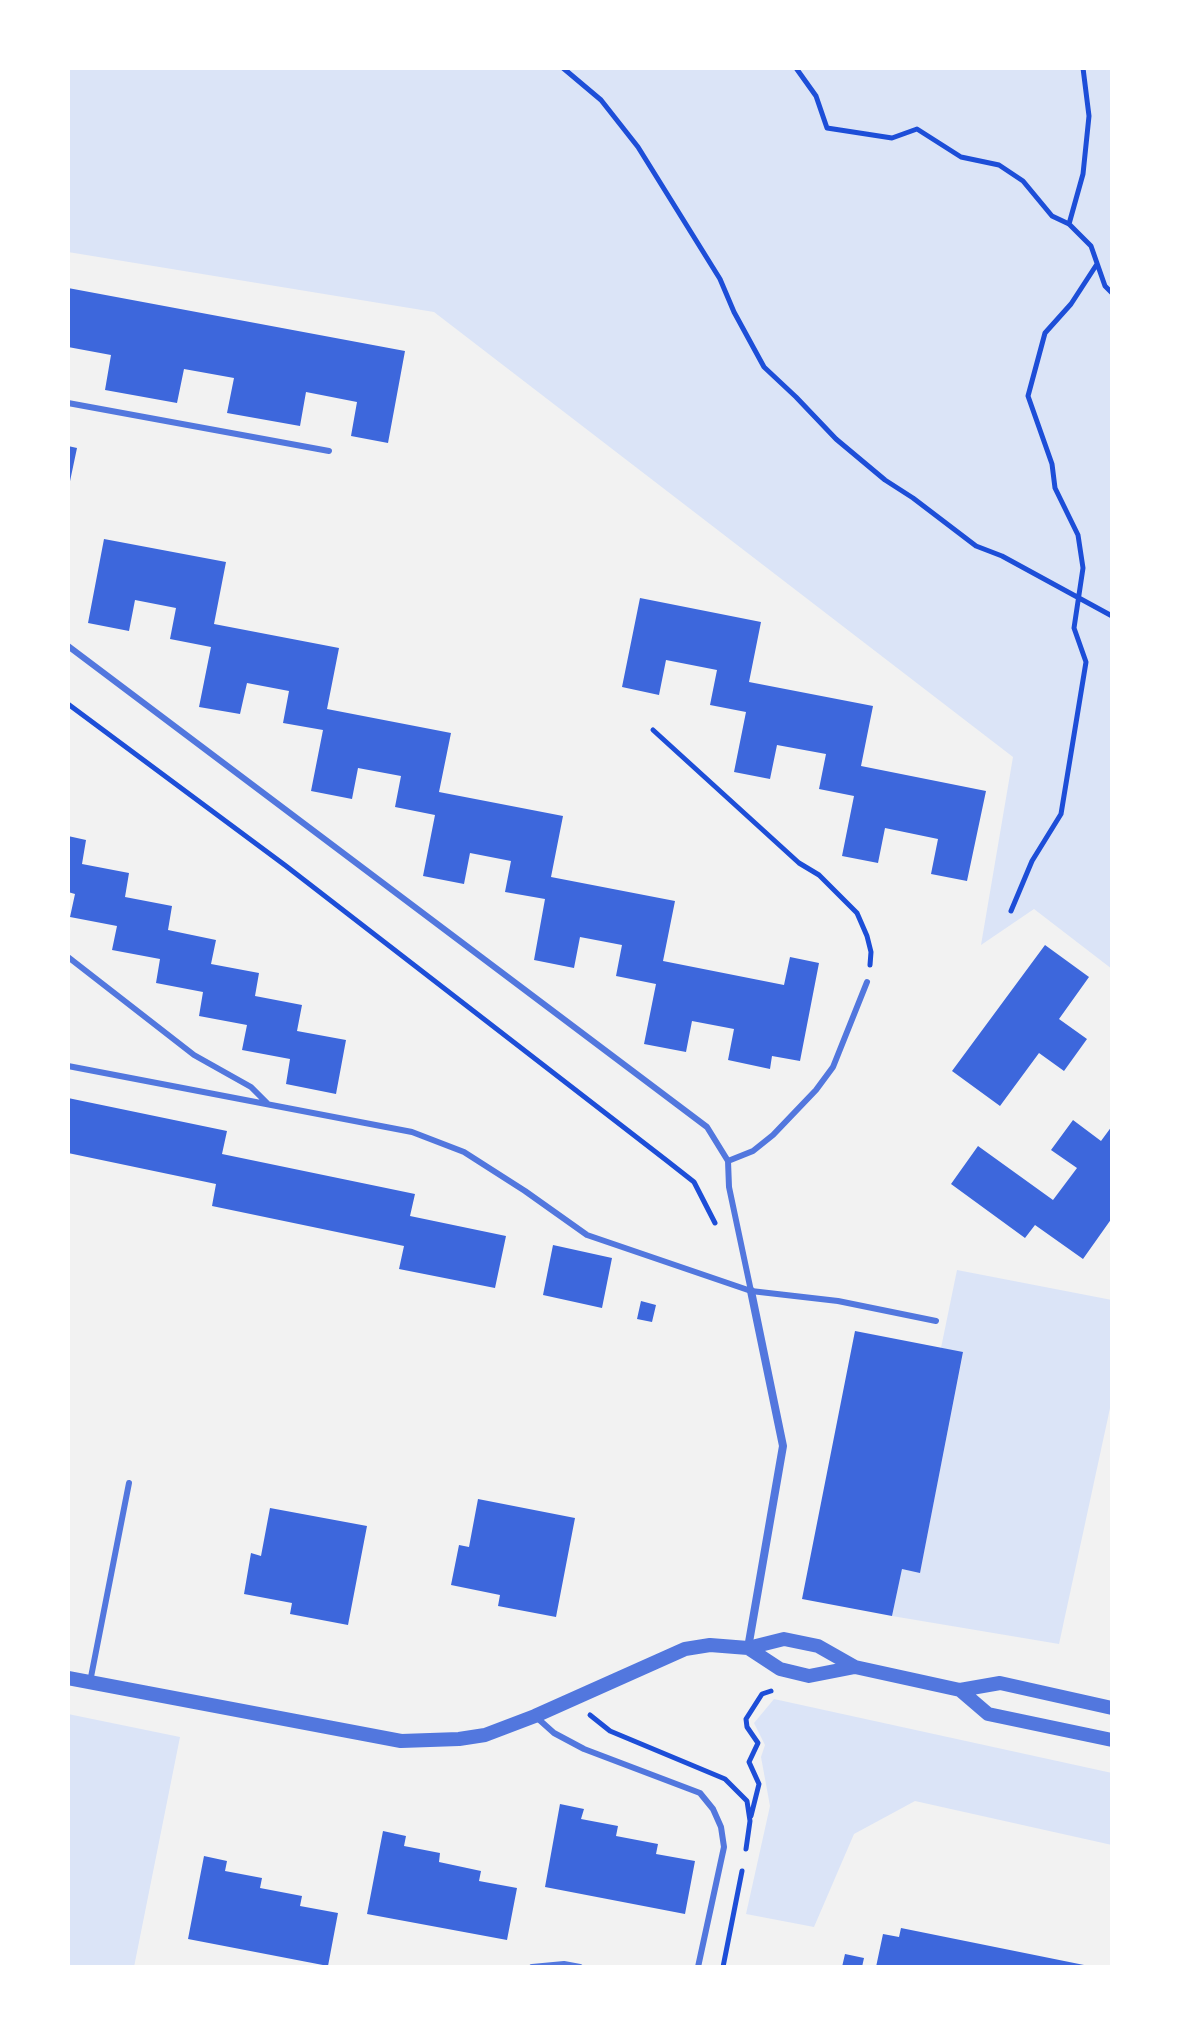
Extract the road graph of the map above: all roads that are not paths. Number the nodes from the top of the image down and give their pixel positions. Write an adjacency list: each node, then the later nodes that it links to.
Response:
1 (68, 403): 2 (lane)
2 (329, 451)
3 (68, 646): 8 (lane)
4 (68, 957): 7 (lane)
5 (867, 982): 8 (lane)
6 (68, 1066): 7 (lane)
7 (268, 1104): 9 (lane)
8 (728, 1161): 9 (lane)
9 (751, 1291): 10 (lane); 12 (street)
10 (936, 1321)
11 (129, 1483): 15 (lane)
12 (748, 1648): 13 (street); 13 (street); 18 (street)
13 (855, 1667): 16 (street)
14 (68, 1678): 15 (street)
15 (90, 1682): 18 (street)
16 (960, 1690): 17 (street); 19 (street)
17 (1112, 1708)
18 (535, 1716): 22 (lane)
19 (1112, 1740)
20 (532, 1967): 21 (lane)
21 (580, 1967)
22 (698, 1967)

